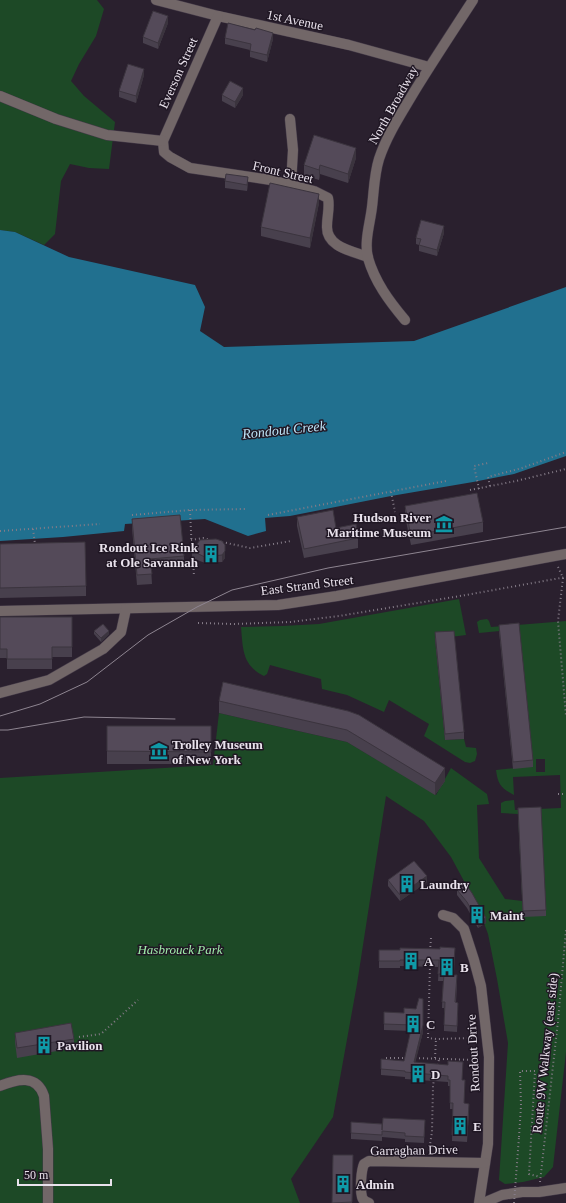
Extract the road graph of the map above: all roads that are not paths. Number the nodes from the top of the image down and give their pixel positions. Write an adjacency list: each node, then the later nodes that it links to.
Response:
1 (156, 0): 3 (street, 1st Avenue)
2 (473, 0): 4 (street, North Broadway)
3 (218, 16): 4 (street, 1st Avenue); 7 (street, Everson Street)
4 (429, 67): 9 (street, North Broadway)
5 (0, 96): 7 (street)
6 (290, 118): 8 (street)
7 (163, 141): 8 (street, Front Street)
8 (291, 185): 9 (street, Front Street)
9 (368, 257): 10 (street, North Broadway)
10 (405, 320)
11 (566, 554): 12 (street, East Strand Street)
12 (126, 609): 13 (street, East Strand Street); 14 (street)
13 (0, 611)
14 (0, 693)
15 (443, 915): 17 (street, Rondout Drive)
16 (0, 1086): 19 (street)
17 (485, 1163): 20 (street, Garraghan Drive); 21 (street, Rondout Drive)
18 (566, 1188): 22 (street)
19 (48, 1203)
20 (369, 1203)
21 (479, 1203)
22 (483, 1203)

